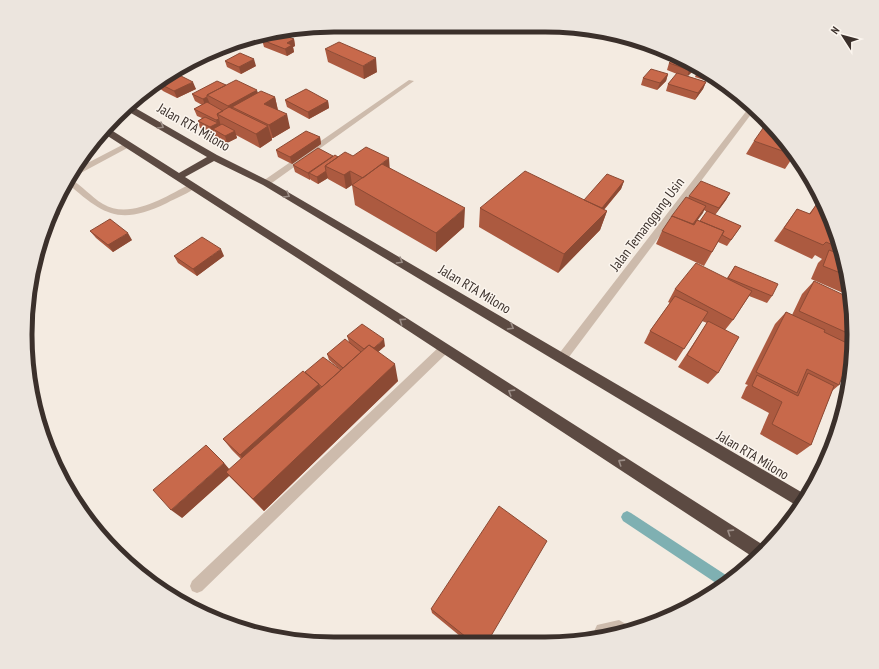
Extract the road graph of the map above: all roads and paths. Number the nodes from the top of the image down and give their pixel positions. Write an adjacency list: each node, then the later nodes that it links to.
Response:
1 (411, 81): 9 (street)
2 (132, 110): 6 (highway, Jalan RTA Milono, one-way to 6)
3 (749, 112): 13 (street, Jalan Temanggung Usin)
4 (109, 133): 5 (highway)
5 (128, 145): 7 (street); 8 (highway)
6 (214, 157): 8 (highway); 9 (highway, Jalan RTA Milono)
7 (81, 169)
8 (178, 177): 11 (highway)
9 (266, 183): 13 (highway, Jalan RTA Milono, one-way to 13)
10 (73, 184): 11 (street)
11 (193, 186): 12 (highway, one-way to 11)
12 (444, 349): 15 (highway, one-way to 12); 16 (street)
13 (562, 358): 14 (highway, Jalan RTA Milono)
14 (799, 499)
15 (756, 550)
16 (197, 586)
17 (620, 628): 18 (street)
18 (601, 631)

